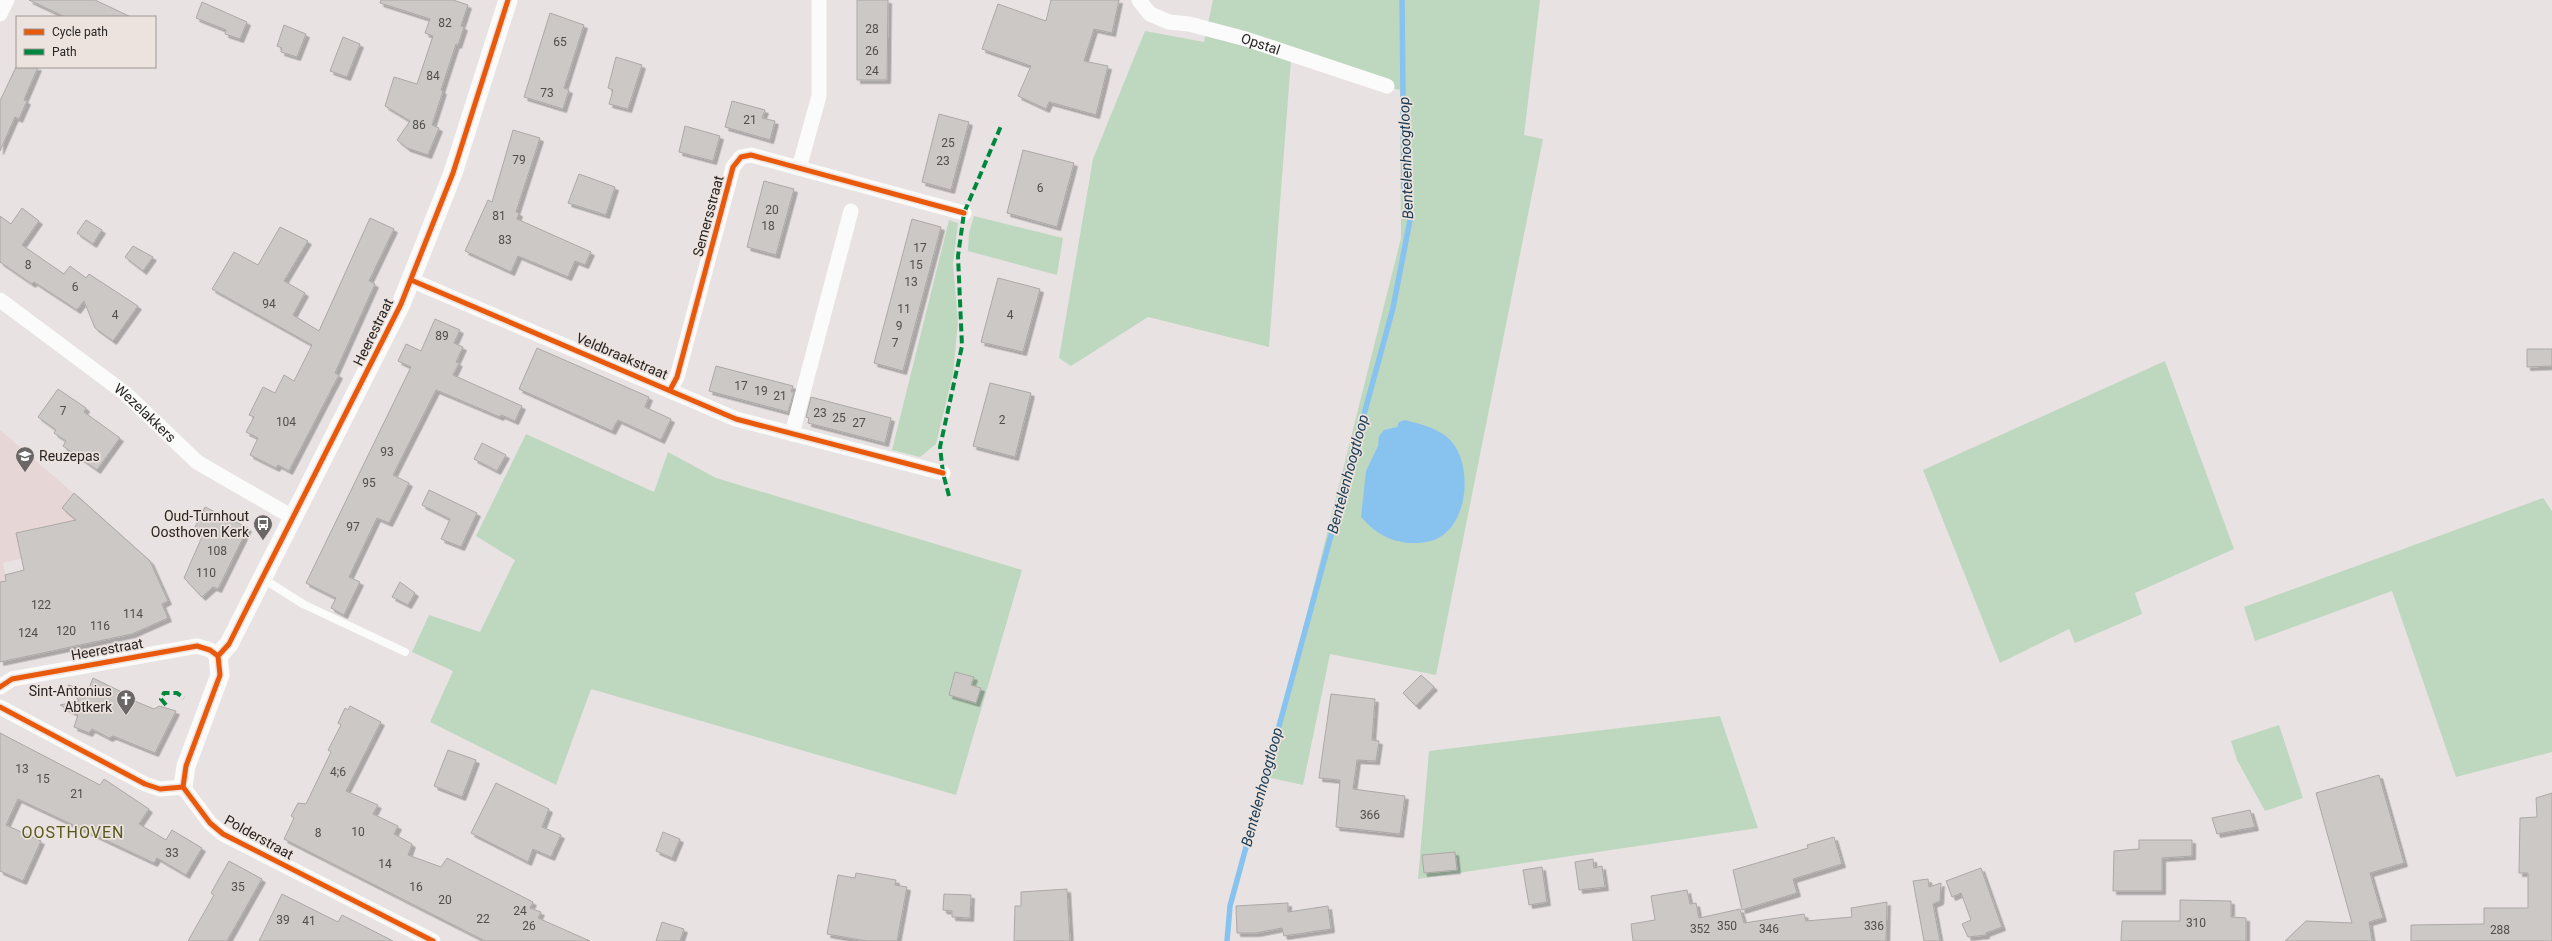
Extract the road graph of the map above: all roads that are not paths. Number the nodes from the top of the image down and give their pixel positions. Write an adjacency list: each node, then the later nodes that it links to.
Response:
1 (7, 0): 5 (street)
2 (508, 0): 10 (street, Heerestraat)
3 (819, 0): 7 (street)
4 (1139, 0): 6 (street, Opstal)
5 (0, 14)
6 (1387, 86)
7 (799, 168): 9 (street, Semersstraat); 12 (street, Semersstraat)
8 (851, 211): 13 (street)
9 (964, 213)
10 (411, 280): 12 (street, Veldbraakstraat); 15 (street, Heerestraat)
11 (0, 300): 15 (street, Wezelakkers)
12 (670, 390): 13 (street, Veldbraakstraat)
13 (792, 434): 14 (street, Veldbraakstraat)
14 (942, 473)
15 (294, 518): 16 (street, Heerestraat)
16 (262, 578): 17 (lane); 18 (street, Heerestraat)
17 (405, 652)
18 (218, 656): 19 (street, Heerestraat); 21 (street)
19 (0, 688)
20 (0, 707): 21 (street)
21 (183, 787): 22 (street, Polderstraat)
22 (433, 941)

